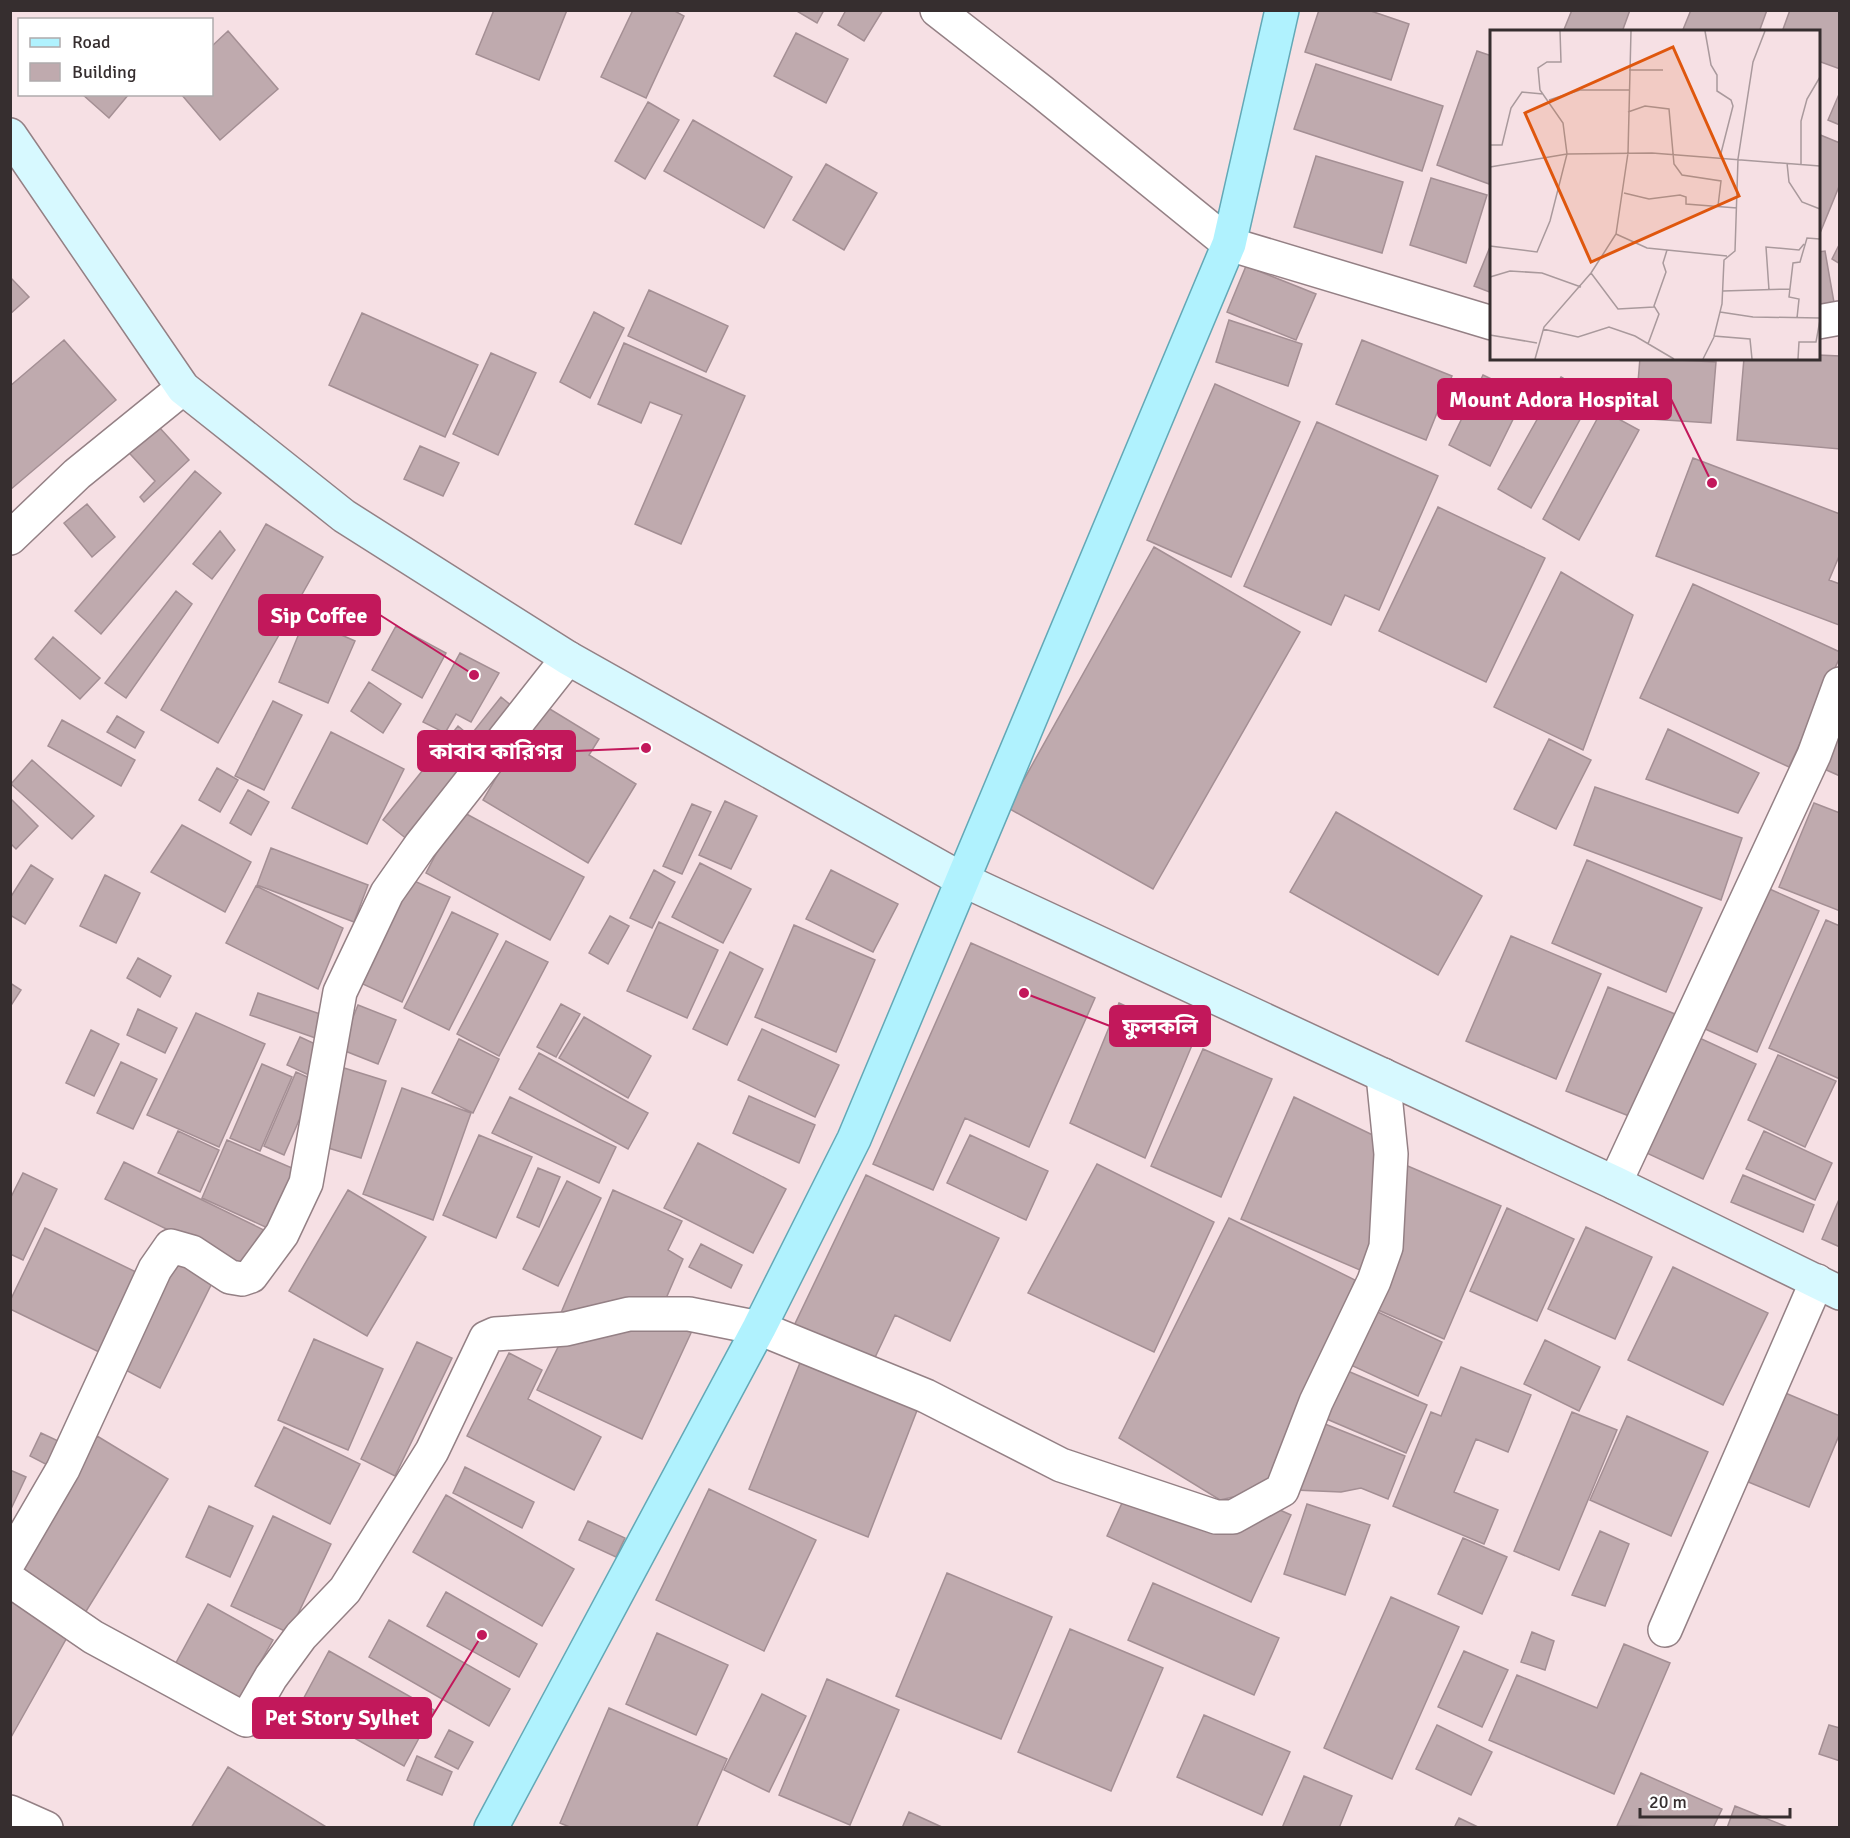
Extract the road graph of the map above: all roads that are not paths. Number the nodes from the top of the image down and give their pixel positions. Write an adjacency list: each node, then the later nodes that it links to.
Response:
1 (937, 10): 4 (street)
2 (1282, 10): 4 (main road)
3 (10, 135): 8 (main road)
4 (1229, 244): 7 (street); 12 (main road)
5 (1839, 318): 6 (street)
6 (1820, 322)
7 (1490, 323)
8 (183, 388): 9 (street); 10 (main road)
9 (10, 538)
10 (568, 658): 12 (main road); 17 (street)
11 (1839, 684): 14 (street)
12 (961, 879): 13 (main road); 16 (main road)
13 (1383, 1075): 14 (main road); 16 (street)
14 (1615, 1184): 15 (main road)
15 (1828, 1287): 19 (street)
16 (759, 1328): 18 (street); 21 (main road)
17 (10, 1560)
18 (10, 1580)
19 (1665, 1630)
20 (10, 1812): 22 (street)
21 (497, 1825)
22 (45, 1827)

